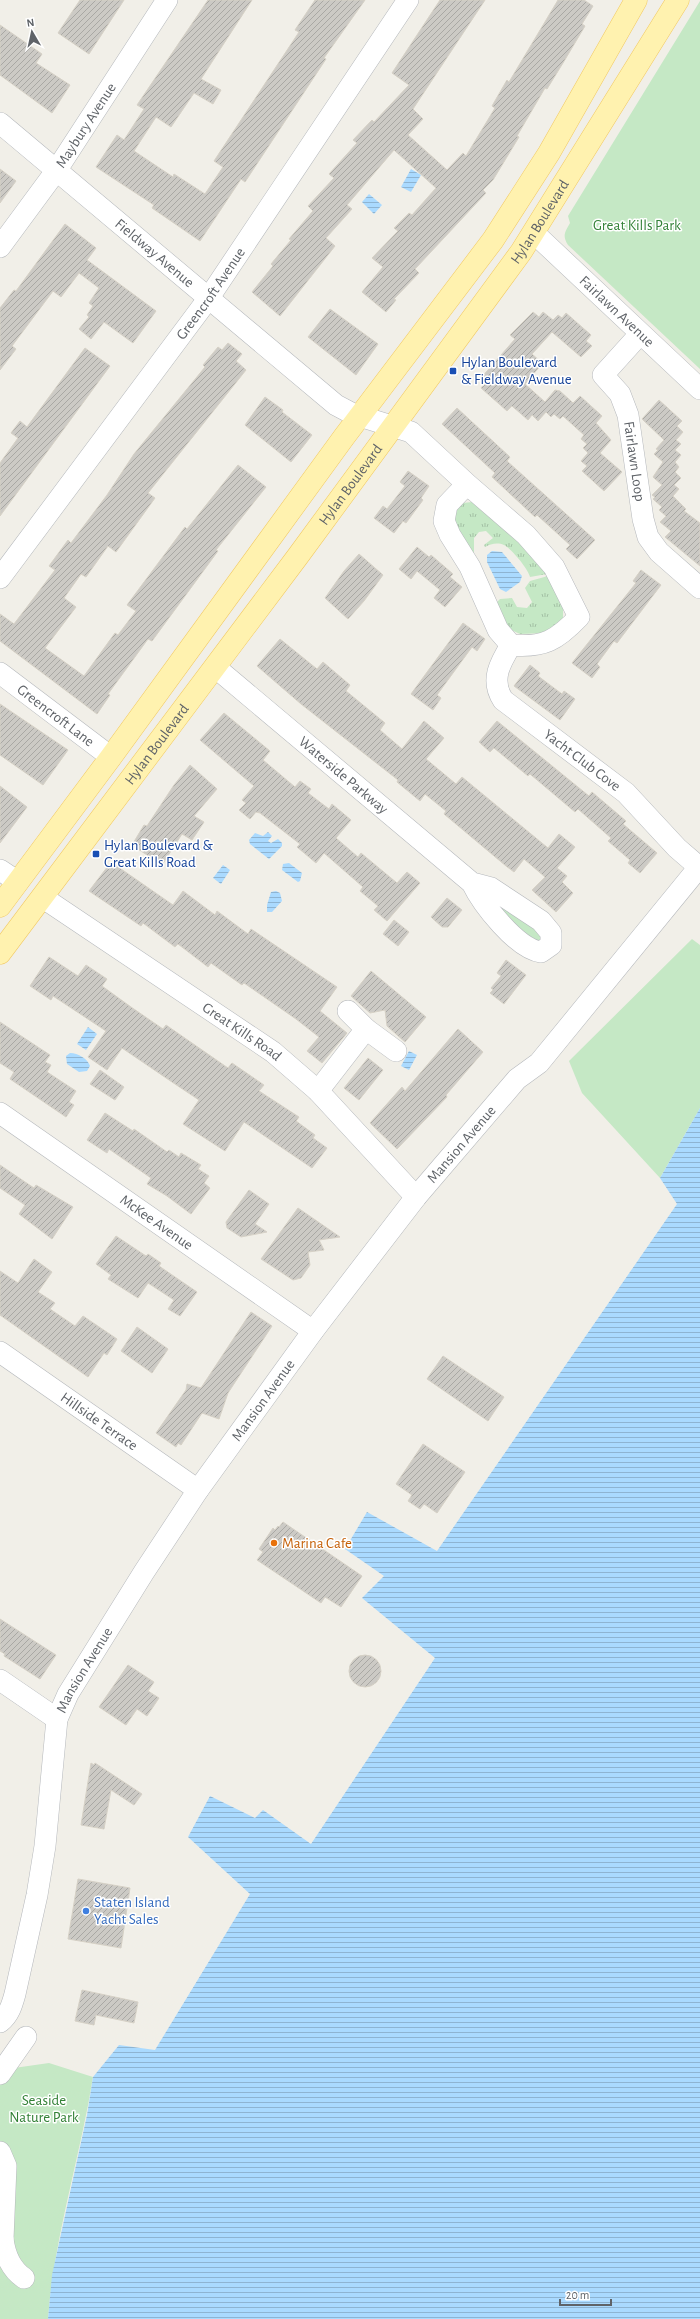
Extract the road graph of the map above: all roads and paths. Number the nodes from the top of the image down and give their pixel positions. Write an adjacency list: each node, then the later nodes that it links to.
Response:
1 (167, 0): 6 (street, Maybury Avenue)
2 (408, 0): 9 (street, Greencroft Avenue)
3 (636, 0): 12 (main road, Hylan Boulevard)
4 (678, 0): 7 (main road, Hylan Boulevard)
5 (0, 123): 6 (street, Fieldway Avenue)
6 (56, 171): 8 (street, Maybury Avenue); 9 (street, Fieldway Avenue)
7 (534, 233): 10 (street, Fairlawn Avenue); 13 (main road, Hylan Boulevard)
8 (0, 247)
9 (208, 299): 12 (street, Fieldway Avenue); 15 (street, Greencroft Avenue)
10 (640, 334): 11 (street, Fairlawn Avenue); 16 (street, Fairlawn Loop)
11 (700, 389)
12 (360, 416): 13 (street, Fieldway Avenue); 20 (main road, Hylan Boulevard)
13 (394, 427): 14 (street); 18 (main road, Hylan Boulevard)
14 (466, 484): 17 (street); 17 (street)
15 (0, 578)
16 (700, 588)
17 (511, 645): 21 (street, Yacht Club Cove)
18 (215, 667): 23 (street, Waterside Parkway); 24 (main road, Hylan Boulevard)
19 (0, 673): 20 (street, Greencroft Lane)
20 (112, 757): 22 (main road, Hylan Boulevard)
21 (700, 867): 32 (street, Mansion Avenue)
22 (9, 876): 25 (main road, Hylan Boulevard)
23 (472, 883)
24 (42, 897): 26 (main road, Hylan Boulevard); 30 (street, Great Kills Road)
25 (0, 906)
26 (0, 953)
27 (348, 1011): 28 (street)
28 (366, 1030): 29 (street); 30 (street)
29 (396, 1051)
30 (318, 1091): 32 (street, Great Kills Road)
31 (0, 1114): 33 (street, McKee Avenue)
32 (416, 1198): 33 (street, Mansion Avenue)
33 (313, 1331): 35 (street, Mansion Avenue)
34 (0, 1352): 35 (street, Hillside Terrace)
35 (198, 1490): 37 (street, Mansion Avenue)
36 (0, 1680): 37 (street)
37 (58, 1719): 38 (street, Mansion Avenue)
38 (0, 2022)
39 (26, 2037): 40 (street)
40 (0, 2074)
41 (0, 2152): 42 (street)
42 (2, 2241): 43 (street)
43 (24, 2278)

